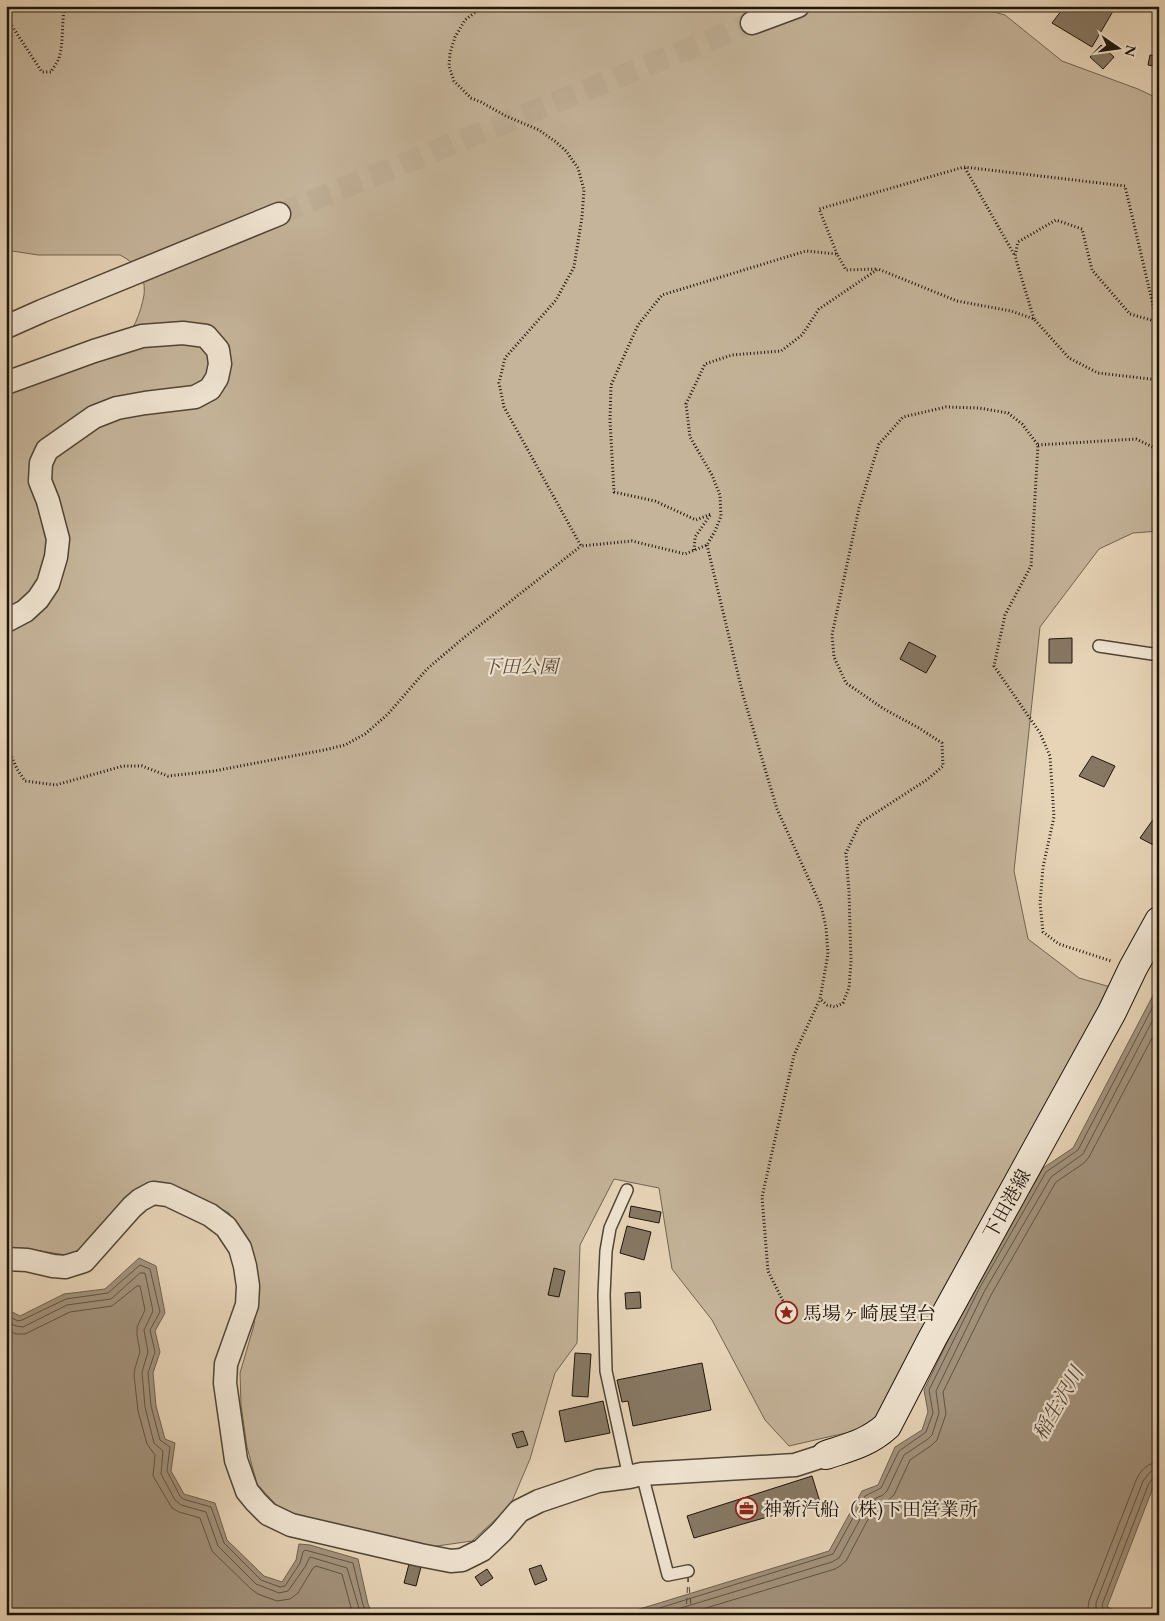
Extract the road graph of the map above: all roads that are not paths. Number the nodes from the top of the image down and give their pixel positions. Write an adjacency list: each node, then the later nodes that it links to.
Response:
1 (798, 6): 2 (street)
2 (752, 24)
3 (279, 214): 4 (street)
4 (6, 327)
5 (6, 383): 6 (street)
6 (6, 621)
7 (1099, 646): 8 (lane)
8 (1159, 654)
9 (1159, 921): 12 (main road, 下田港線)
10 (626, 1190): 13 (lane)
11 (6, 1259): 13 (street)
12 (826, 1455): 13 (street)
13 (636, 1476): 14 (lane)
14 (688, 1570)

